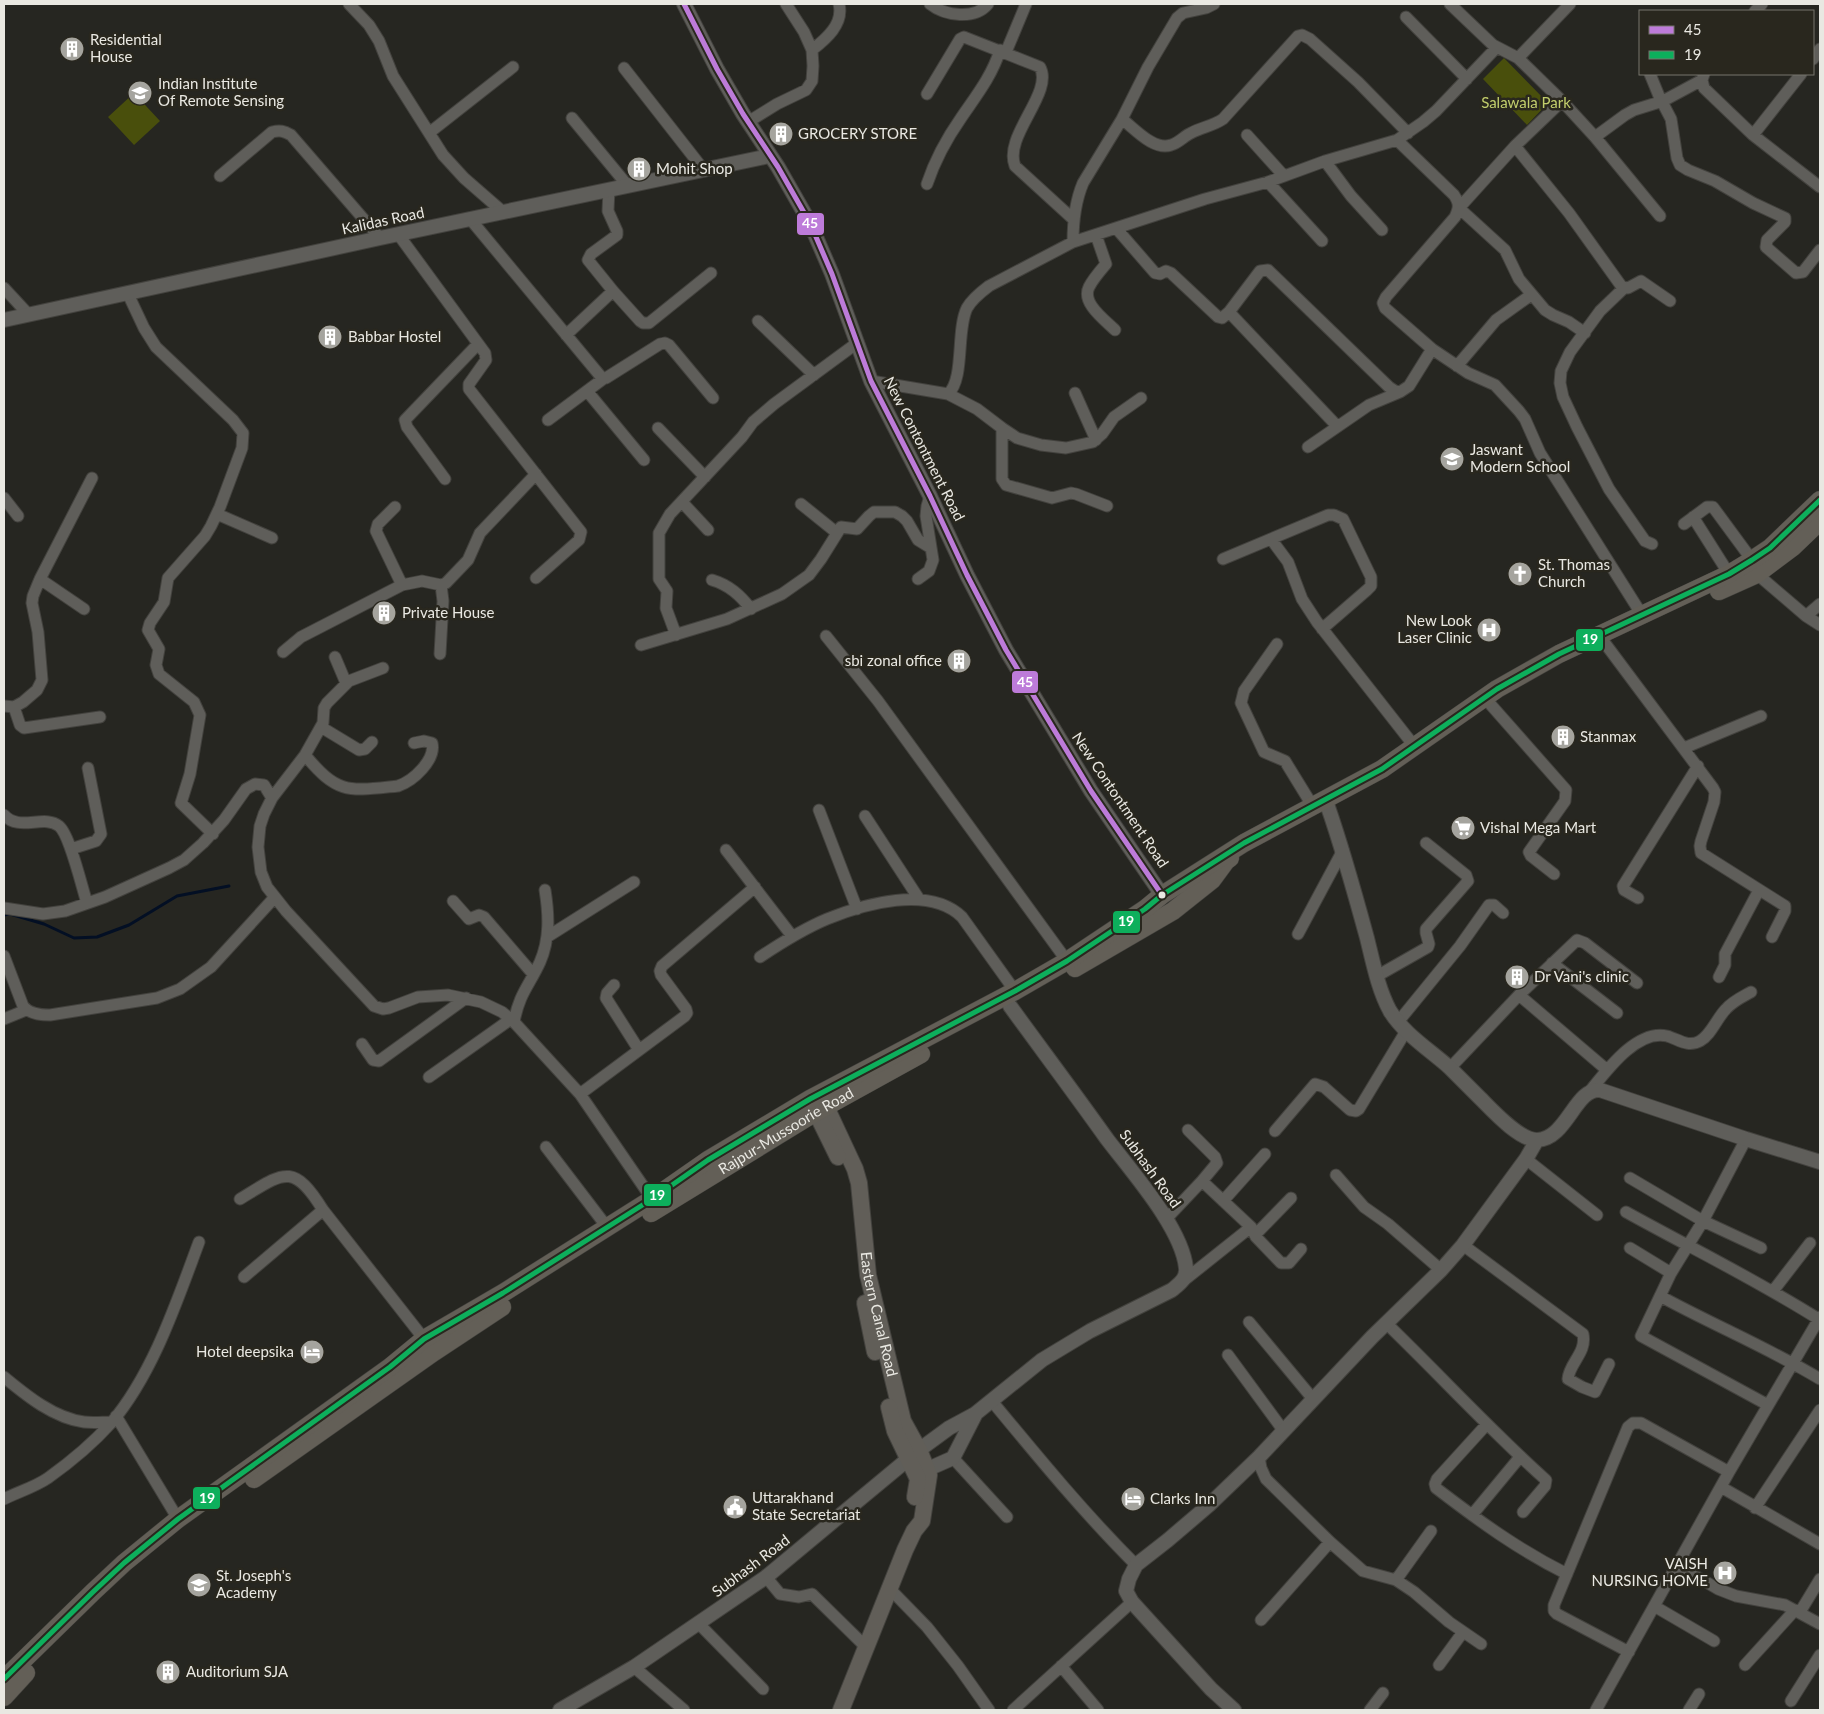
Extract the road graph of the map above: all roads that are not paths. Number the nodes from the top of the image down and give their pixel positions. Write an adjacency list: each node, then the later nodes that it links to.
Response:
1 (349, 4): 29 (street)
2 (684, 4): 27 (street, New Contontment Road)
3 (786, 4): 13 (street)
4 (839, 4): 13 (street)
5 (930, 4): 6 (street)
6 (988, 4)
7 (1026, 4): 14 (street)
8 (1214, 4): 26 (street)
9 (1450, 4): 12 (street)
10 (1570, 4): 15 (street)
11 (1406, 17): 21 (street)
12 (1497, 47): 15 (street); 21 (street)
13 (812, 50): 27 (street)
14 (1003, 51): 22 (street); 41 (street); 48 (street)
15 (1518, 58): 23 (street)
16 (513, 67): 29 (street)
17 (624, 68): 37 (street)
18 (1650, 75): 24 (street)
19 (1800, 75): 31 (street)
20 (1703, 77): 24 (street); 31 (street)
21 (1467, 79): 28 (street)
22 (927, 94)
23 (1562, 101): 32 (street); 34 (street)
24 (1663, 102): 32 (street); 57 (street)
25 (572, 118): 42 (street)
26 (1122, 119): 28 (street); 48 (street)
27 (748, 122): 35 (street, New Contontment Road)
28 (1408, 133): 33 (street)
29 (430, 134): 46 (street)
30 (1247, 135): 39 (street)
31 (1754, 135): 43 (street)
32 (1596, 137): 47 (street)
33 (1397, 140): 36 (street); 45 (street)
34 (1515, 146): 45 (street); 60 (street)
35 (769, 156): 37 (street, Kalidas Road); 72 (street, New Contontment Road)
36 (1325, 161): 39 (street); 51 (street)
37 (703, 169): 42 (street, Kalidas Road)
38 (220, 176): 54 (street)
39 (1284, 176): 40 (street)
40 (1268, 182): 50 (street); 56 (street)
41 (927, 184)
42 (628, 186): 44 (street, Kalidas Road)
43 (1820, 187)
44 (609, 190): 46 (street, Kalidas Road); 61 (street)
45 (1459, 208): 63 (street); 74 (street)
46 (504, 212): 49 (street, Kalidas Road)
47 (1660, 216)
48 (1073, 219): 55 (street)
49 (471, 220): 52 (street, Kalidas Road); 71 (street)
50 (1116, 228): 53 (street); 65 (street)
51 (1382, 230)
52 (398, 234): 54 (street, Kalidas Road); 73 (street)
53 (1096, 235): 55 (street); 69 (street)
54 (380, 238): 62 (street, Kalidas Road)
55 (1073, 242): 82 (street)
56 (1322, 242)
57 (1820, 250)
58 (711, 273): 61 (street)
59 (4, 288): 66 (street)
60 (1624, 288): 64 (street); 70 (street)
61 (613, 291): 71 (street)
62 (128, 294): 66 (street, Kalidas Road); 103 (street)
63 (1531, 295): 70 (street); 75 (street)
64 (1670, 301)
65 (1229, 312): 80 (street); 86 (street)
66 (29, 315): 67 (street, Kalidas Road)
67 (4, 320)
68 (758, 321): 76 (street)
69 (1115, 330)
70 (1585, 333): 110 (street)
71 (566, 335): 77 (street)
72 (857, 343): 76 (street); 78 (street, New Contontment Road)
73 (478, 344): 92 (street); 95 (street)
74 (1432, 349): 75 (street); 80 (street)
75 (1457, 366): 124 (street)
76 (814, 375): 93 (street)
77 (603, 379): 79 (street); 83 (street)
78 (871, 381): 82 (street); 96 (street, New Contontment Road)
79 (587, 391): 85 (street); 91 (street)
80 (1400, 392): 86 (street)
81 (1075, 393): 89 (street)
82 (948, 394): 88 (street)
83 (713, 398)
84 (1141, 398): 89 (street)
85 (548, 420)
86 (1337, 426): 90 (street)
87 (658, 428): 93 (street)
88 (1002, 428): 89 (street); 101 (street)
89 (1096, 440)
90 (1308, 447)
91 (644, 460)
92 (536, 474): 115 (street); 120 (street)
93 (705, 477): 99 (street)
94 (92, 478): 116 (street)
95 (446, 479)
96 (930, 496): 111 (street); 161 (street, New Contontment Road)
97 (4, 498): 104 (street)
98 (1820, 500): 113 (main road, Rajpur-Mussoorie Road)
99 (682, 502): 106 (street); 128 (street)
100 (801, 504): 107 (street)
101 (1107, 506)
102 (395, 507): 119 (street)
103 (217, 514): 108 (street); 155 (street)
104 (18, 516)
105 (1820, 521): 113 (main road, Rajpur-Mussoorie Road)
106 (708, 530)
107 (845, 530): 111 (street); 123 (street)
108 (272, 538)
109 (1271, 538): 112 (street); 127 (street); 127 (street)
110 (1652, 544)
111 (931, 548): 117 (street)
112 (1222, 559)
113 (1755, 567): 114 (main road, Rajpur-Mussoorie Road); 114 (street); 125 (street); 130 (main road, Rajpur-Mussoorie Road)
114 (1729, 574): 124 (main road, Rajpur-Mussoorie Road)
115 (536, 578)
116 (40, 579): 122 (street); 139 (street)
117 (918, 579)
118 (712, 580): 123 (street)
119 (402, 585): 120 (street); 133 (street)
120 (441, 585): 134 (street)
121 (1820, 604): 125 (street)
122 (84, 609)
123 (751, 609): 128 (street)
124 (1642, 615): 145 (main road, Rajpur-Mussoorie Road)
125 (1806, 616): 126 (street)
126 (1820, 625)
127 (1322, 629): 145 (street)
128 (676, 634): 132 (street)
129 (826, 636): 181 (street)
130 (1604, 642): 138 (main road, Rajpur-Mussoorie Road); 146 (street)
131 (1277, 644): 151 (street)
132 (641, 645)
133 (283, 652)
134 (440, 654)
135 (335, 657): 137 (street)
136 (383, 668): 137 (street)
137 (346, 684): 142 (street)
138 (1491, 705): 151 (main road, Rajpur-Mussoorie Road); 160 (street)
139 (9, 706): 141 (street)
140 (1761, 716): 146 (street)
141 (100, 717)
142 (321, 728): 143 (street); 147 (street)
143 (372, 742)
144 (414, 743): 147 (street)
145 (1415, 747): 151 (main road, Rajpur-Mussoorie Road)
146 (1684, 748): 148 (street)
147 (305, 755): 150 (street)
148 (1698, 766): 165 (street); 167 (street)
149 (88, 768): 157 (street)
150 (272, 798): 155 (street); 166 (street)
151 (1320, 806): 159 (street); 170 (main road, Rajpur-Mussoorie Road)
152 (819, 810): 173 (street)
153 (4, 815): 157 (street)
154 (865, 816): 168 (street)
155 (213, 834): 171 (street)
156 (1426, 843): 185 (street)
157 (71, 849): 171 (street)
158 (726, 850): 163 (street)
159 (1343, 850): 175 (street); 185 (street)
160 (1554, 874)
161 (1152, 879): 170 (street, New Contontment Road); 170 (street)
162 (634, 882): 176 (street)
163 (755, 887): 177 (street); 199 (street)
164 (545, 890): 176 (street)
165 (1759, 890): 178 (street); 186 (street)
166 (275, 898): 191 (street); 193 (street)
167 (1638, 898)
168 (919, 899): 173 (street); 192 (street)
169 (453, 902): 184 (street)
170 (1164, 902): 181 (main road, Rajpur-Mussoorie Road); 192 (main road, Rajpur-Mussoorie Road)
171 (87, 904): 172 (street)
172 (4, 908)
173 (857, 909): 177 (street)
174 (1502, 913): 197 (street)
175 (1298, 934)
176 (547, 936): 184 (street)
177 (792, 936): 180 (street)
178 (1772, 937)
179 (4, 956): 183 (street)
180 (760, 957)
181 (1067, 961): 192 (main road, Rajpur-Mussoorie Road)
182 (1552, 963): 187 (street); 190 (street); 194 (street)
183 (6, 970): 193 (street)
184 (533, 974): 196 (street)
185 (1377, 976): 197 (street)
186 (1719, 977)
187 (1638, 983)
188 (614, 985): 199 (street)
189 (1751, 992): 201 (street)
190 (1519, 995): 200 (street); 201 (street)
191 (466, 998): 196 (street); 198 (street)
192 (1012, 998): 205 (main road, Rajpur-Mussoorie Road); 224 (street, Subhash Road)
193 (26, 1010): 195 (street)
194 (1617, 1013)
195 (4, 1019)
196 (513, 1021): 202 (street); 204 (street)
197 (1402, 1026): 200 (street); 207 (street)
198 (362, 1044)
199 (639, 1050): 204 (street)
200 (1450, 1068): 209 (street)
201 (1607, 1070): 203 (street)
202 (429, 1077)
203 (1590, 1091): 208 (street); 209 (street)
204 (580, 1094): 217 (street)
205 (818, 1103): 217 (main road, Rajpur-Mussoorie Road); 244 (main road, Rajpur-Mussoorie Road); 261 (main road, Eastern Canal Road)
206 (1188, 1130): 216 (street)
207 (1274, 1131)
208 (1746, 1139): 213 (street); 225 (street)
209 (1537, 1140): 212 (street)
210 (546, 1147): 226 (street)
211 (1265, 1154): 220 (street)
212 (1526, 1159): 223 (street); 230 (street)
213 (1820, 1162)
214 (1336, 1174): 235 (street)
215 (1630, 1178): 225 (street)
216 (1202, 1181): 220 (street); 224 (street)
217 (652, 1198): 226 (main road, Rajpur-Mussoorie Road)
218 (1291, 1198): 227 (street)
219 (240, 1199): 221 (street)
220 (1223, 1201): 227 (street)
221 (323, 1210): 237 (street); 244 (street)
222 (1626, 1212): 231 (street)
223 (1597, 1215)
224 (1167, 1218): 238 (street, Subhash Road)
225 (1703, 1221): 231 (street); 233 (street)
226 (607, 1227): 244 (main road, Rajpur-Mussoorie Road)
227 (1253, 1231): 234 (street); 238 (street)
228 (199, 1242): 255 (street)
229 (1810, 1243): 239 (street)
230 (1463, 1245): 235 (street); 247 (street)
231 (1687, 1246): 236 (street); 239 (street)
232 (1630, 1248): 236 (street)
233 (1761, 1248)
234 (1301, 1249)
235 (1442, 1270): 243 (street)
236 (1671, 1273): 240 (street)
237 (244, 1277)
238 (1178, 1285): 251 (street, Subhash Road)
239 (1772, 1291): 241 (street)
240 (1660, 1296): 246 (street); 252 (street)
241 (1820, 1318): 246 (street)
242 (1249, 1322): 250 (street)
243 (1386, 1323): 250 (street); 256 (street)
244 (429, 1346): 269 (main road, Rajpur-Mussoorie Road); 301 (main road, Rajpur-Mussoorie Road)
245 (1228, 1355): 257 (street)
246 (1793, 1363): 249 (street); 252 (street)
247 (1609, 1364)
248 (4, 1377): 255 (street)
249 (1820, 1380)
250 (1314, 1399): 257 (street)
251 (992, 1400): 254 (street, Subhash Road); 273 (street)
252 (1768, 1405): 262 (street)
253 (1820, 1410): 265 (street)
254 (975, 1414): 260 (street, Subhash Road); 261 (street, Subhash Road)
255 (114, 1419): 264 (street); 269 (street)
256 (1487, 1424): 259 (street); 267 (street)
257 (1283, 1430): 258 (street)
258 (1259, 1457): 271 (street); 273 (street)
259 (1520, 1457): 266 (street); 267 (street)
260 (953, 1458): 261 (street, Subhash Road); 268 (street)
261 (917, 1462): 276 (street, Subhash Road); 279 (main road)
262 (1729, 1472): 263 (street); 275 (street)
263 (1721, 1487): 265 (street); 274 (street)
264 (4, 1499)
265 (1755, 1508): 272 (street)
266 (1523, 1512)
267 (1472, 1515): 275 (street)
268 (1007, 1517)
269 (178, 1519): 297 (main road, Rajpur-Mussoorie Road)
270 (1431, 1531): 278 (street)
271 (1330, 1542): 278 (street); 283 (street)
272 (1820, 1544)
273 (1136, 1565): 280 (street)
274 (1677, 1565): 281 (street); 282 (street)
275 (1567, 1574): 290 (street)
276 (766, 1577): 284 (street, Subhash Road); 289 (street)
277 (1820, 1579): 282 (street)
278 (1396, 1580): 286 (street)
279 (890, 1589): 289 (main road); 307 (street)
280 (1132, 1602): 294 (street); 303 (street)
281 (1654, 1606): 287 (street); 290 (street)
282 (1797, 1611): 285 (street); 293 (street)
283 (1261, 1620)
284 (699, 1624): 295 (street, Subhash Road); 298 (street)
285 (1820, 1624)
286 (1463, 1632): 288 (street); 292 (street)
287 (1714, 1641)
288 (1480, 1644)
289 (866, 1648): 306 (main road)
290 (1630, 1652): 311 (street)
291 (1820, 1655): 296 (street)
292 (1439, 1665)
293 (1745, 1665)
294 (1061, 1666): 308 (street); 309 (street)
295 (634, 1667): 304 (street, Subhash Road); 305 (street)
296 (1816, 1672): 302 (street)
297 (4, 1679)
298 (763, 1689)
299 (1383, 1693): 310 (street)
300 (1700, 1694): 312 (street)
301 (4, 1697)
302 (1791, 1701)
303 (1227, 1708)
304 (560, 1710)
305 (684, 1710)
306 (841, 1710)
307 (989, 1710)
308 (1013, 1710)
309 (1098, 1710)
310 (1370, 1710)
311 (1596, 1710)
312 (1690, 1710)

